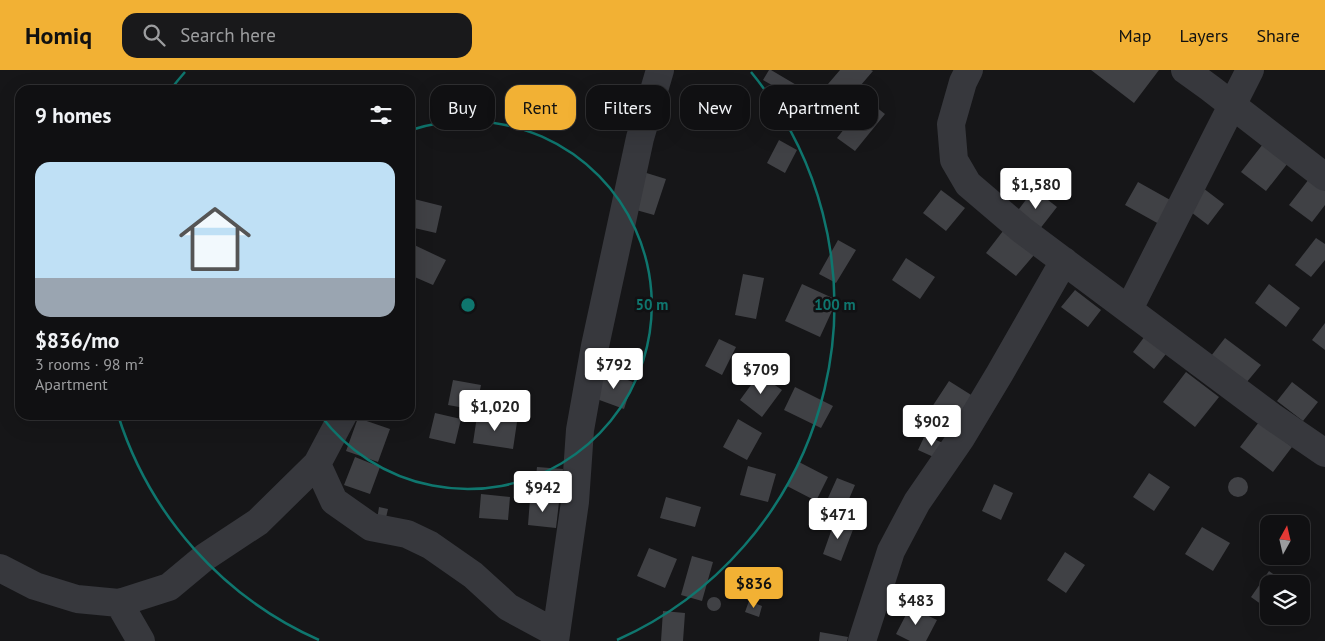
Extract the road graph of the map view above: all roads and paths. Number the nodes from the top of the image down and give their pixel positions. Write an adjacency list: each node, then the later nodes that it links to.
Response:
1 (660, 70): 14 (street)
2 (969, 70): 7 (street)
3 (1185, 70): 5 (street)
4 (1250, 70): 5 (street)
5 (1232, 105): 6 (street); 8 (street)
6 (1325, 177)
7 (1064, 261): 8 (street); 16 (street)
8 (1129, 309): 10 (street)
9 (340, 420): 11 (street)
10 (1325, 453)
11 (317, 464): 13 (street); 14 (street)
12 (0, 568): 13 (street)
13 (119, 603): 15 (street)
14 (556, 637)
15 (141, 641)
16 (862, 641)

